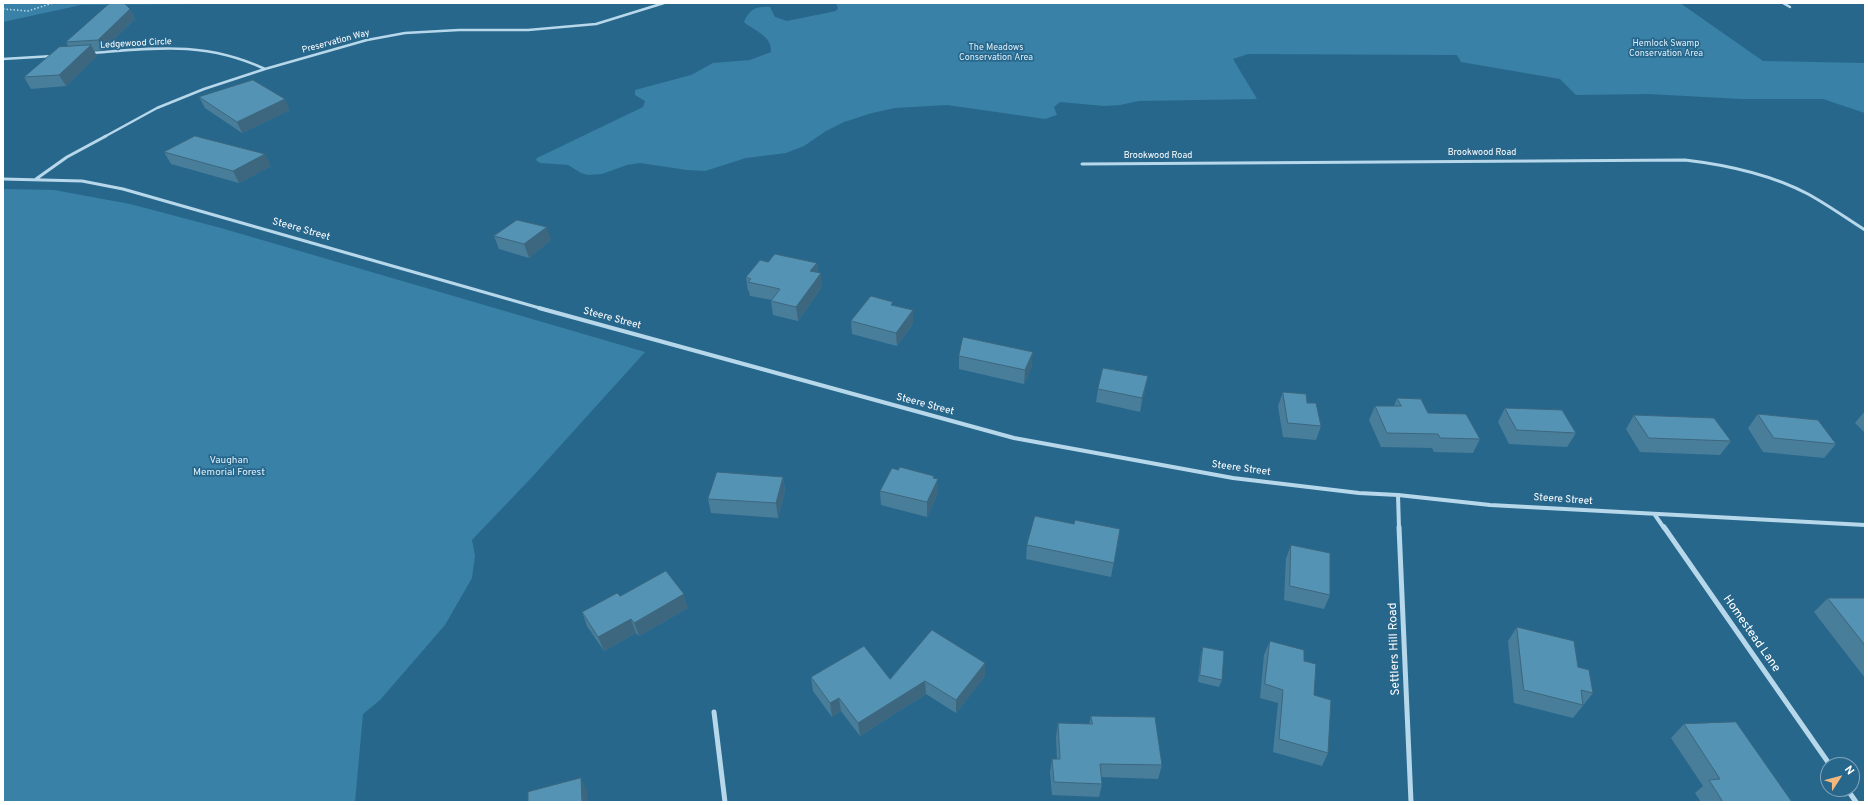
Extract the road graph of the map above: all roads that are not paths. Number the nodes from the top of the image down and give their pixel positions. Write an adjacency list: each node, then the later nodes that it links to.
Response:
1 (664, 3): 7 (street, Preservation Way)
2 (1783, 3): 3 (street)
3 (1790, 7)
4 (87, 54): 7 (street, Ledgewood Circle)
5 (56, 56): 6 (street)
6 (3, 59)
7 (265, 69): 10 (street, Preservation Way)
8 (1082, 164): 11 (street, Brookwood Road)
9 (3, 179): 10 (street, Steere Street)
10 (35, 180): 12 (street, Steere Street)
11 (1865, 230)
12 (1398, 495): 13 (street, Steere Street); 18 (street, Settlers Hill Road)
13 (1655, 515): 14 (street, Steere Street); 16 (street, Homestead Lane)
14 (1865, 525)
15 (714, 712): 17 (street)
16 (1824, 757)
17 (725, 802)
18 (1411, 802)

